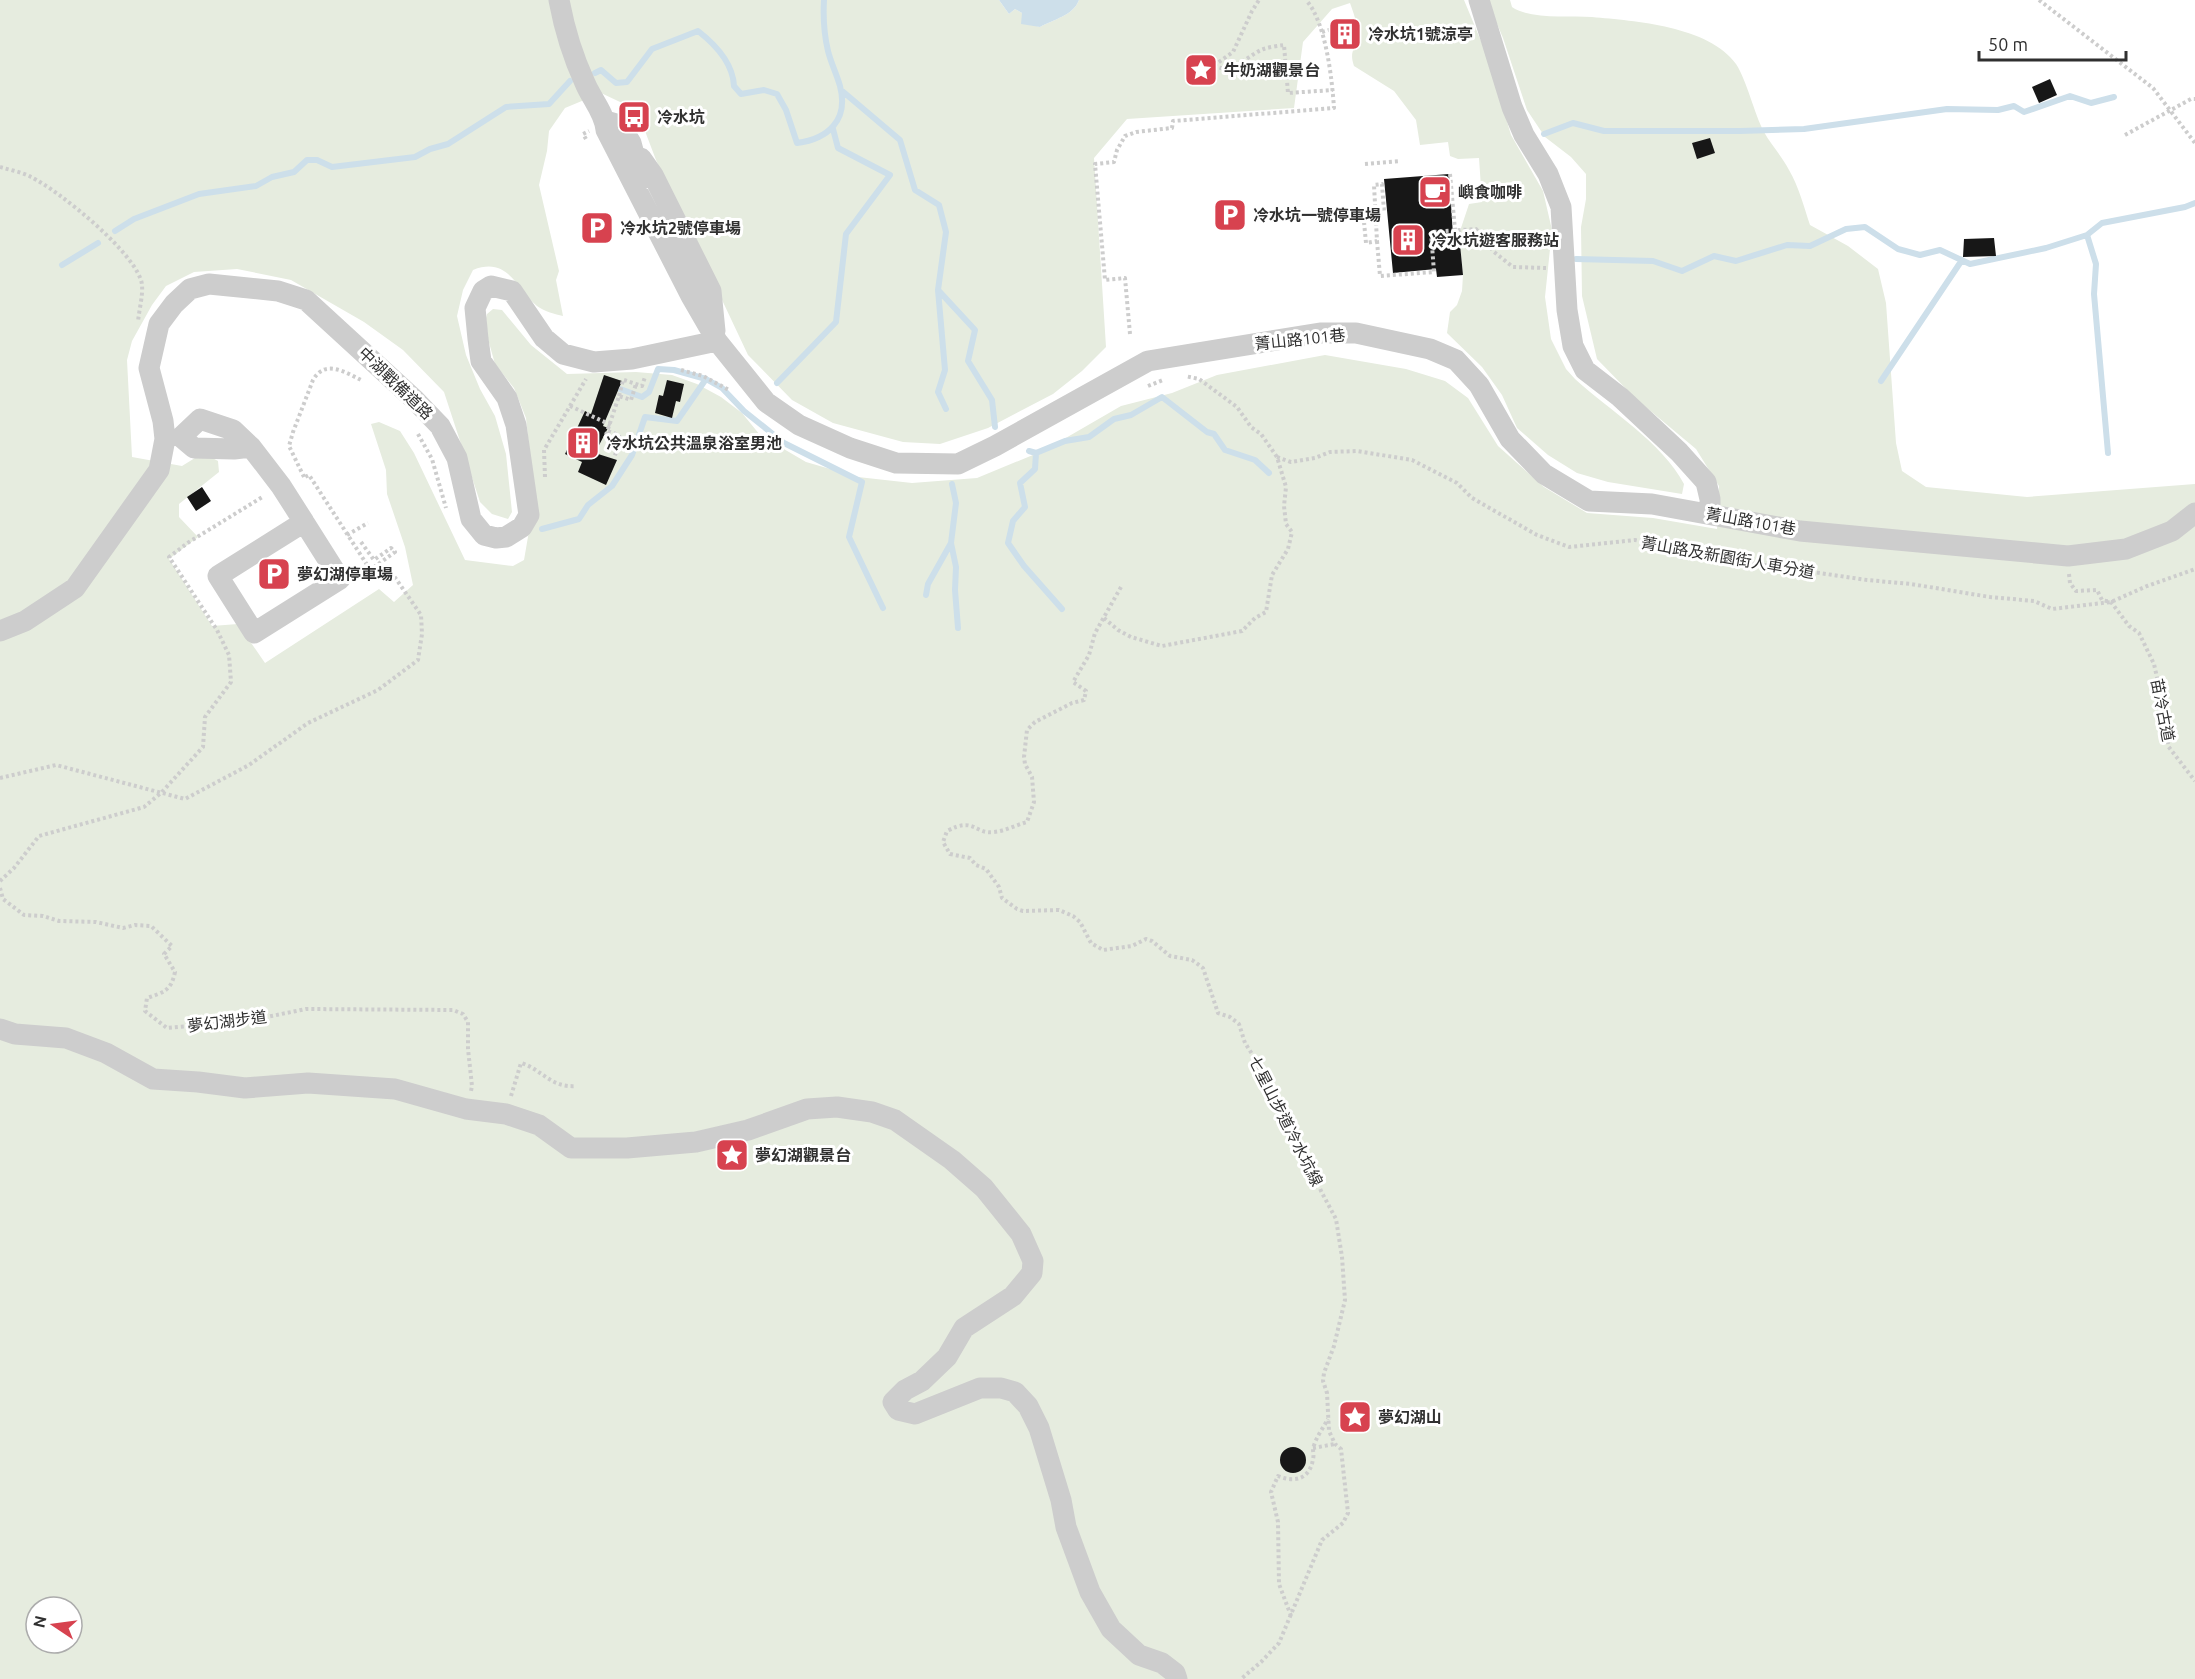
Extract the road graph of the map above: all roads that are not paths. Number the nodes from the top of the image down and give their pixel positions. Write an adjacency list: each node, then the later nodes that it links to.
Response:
1 (559, 0): 3 (street)
2 (1479, 0): 8 (street)
3 (606, 121): 4 (street); 5 (street); 6 (street)
4 (631, 143): 5 (street); 6 (street)
5 (652, 175): 6 (street)
6 (717, 341): 7 (street, 中湖戰備道路); 8 (street, 菁山路101巷)
7 (173, 438): 10 (street); 11 (street, 中湖戰備道路)
8 (1710, 513): 9 (street, 菁山路101巷)
9 (2195, 513)
10 (304, 522): 10 (street)
11 (0, 631)
12 (0, 1029): 13 (street)
13 (1177, 1679)

